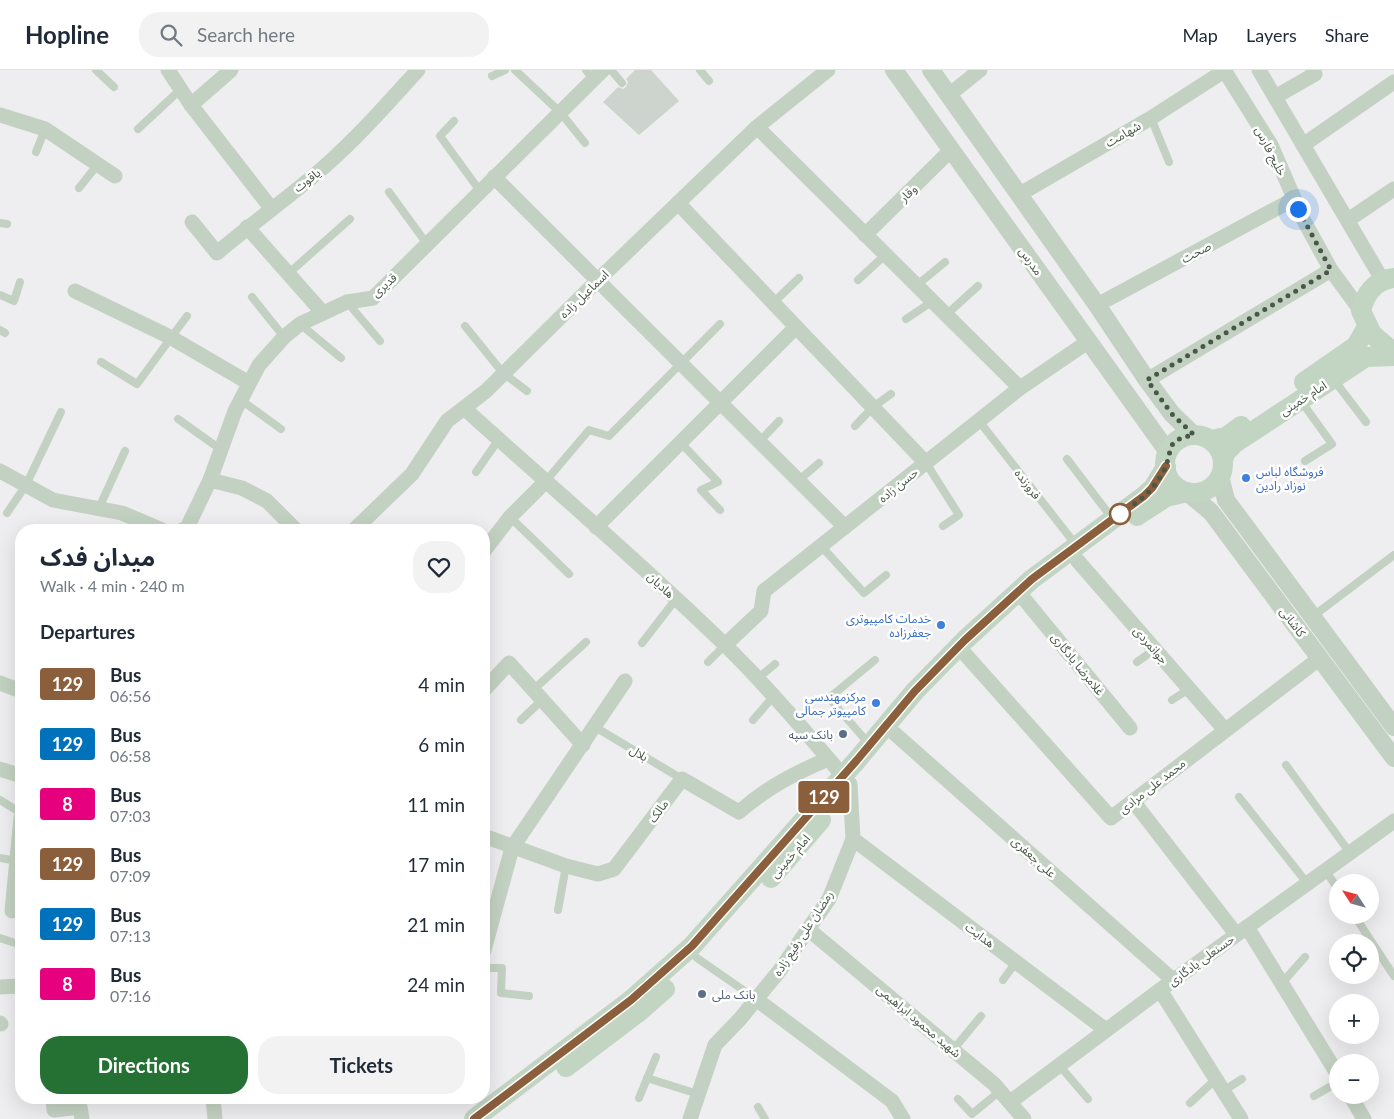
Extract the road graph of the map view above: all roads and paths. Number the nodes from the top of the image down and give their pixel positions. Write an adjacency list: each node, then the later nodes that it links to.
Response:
1 (96, 70): 21 (lane)
2 (168, 70): 22 (street)
3 (231, 70): 25 (street)
4 (418, 70): 48 (street, یاقوت)
5 (504, 70): 17 (lane)
6 (515, 70): 26 (lane)
7 (611, 70): 20 (lane)
8 (700, 70): 18 (lane)
9 (828, 70): 30 (street, اسماعیل زاده)
10 (894, 70): 35 (street, مدرس)
11 (931, 70): 23 (street)
12 (980, 70): 23 (street)
13 (1224, 70): 28 (street, شهامت); 46 (street, خلیج فارس)
14 (1259, 70): 24 (street)
15 (1314, 70): 24 (street)
16 (594, 73): 26 (street, قدیری)
17 (492, 76)
18 (709, 81)
19 (1394, 82): 34 (street)
20 (622, 83)
21 (114, 87)
22 (181, 90): 25 (street); 31 (lane)
23 (949, 94): 45 (street)
24 (1275, 96): 34 (street)
25 (192, 105): 48 (street)
26 (560, 112): 33 (lane); 40 (street, قدیری)
27 (0, 115): 32 (street)
28 (1151, 118): 37 (lane); 45 (street, شهامت)
29 (454, 121): 43 (lane)
30 (757, 127): 47 (street, اسماعیل زاده); 53 (street)
31 (138, 128)
32 (45, 129): 36 (lane); 38 (street)
33 (585, 144)
34 (1303, 145): 50 (street)
35 (951, 150): 53 (street, وقار); 84 (street, مدرس)
36 (36, 152)
37 (1169, 162)
38 (98, 164): 39 (street); 41 (lane)
39 (116, 176)
40 (494, 177): 43 (street, قدیری); 60 (street)
41 (79, 188)
42 (1394, 189): 50 (street)
43 (480, 191): 54 (street, قدیری)
44 (390, 192): 54 (lane)
45 (1020, 194): 72 (street)
46 (1294, 199): 57 (street, خلیج فارس); 72 (street, صحت)
47 (678, 203): 60 (street, اسماعیل زاده); 71 (street)
48 (271, 208): 52 (street, یاقوت)
49 (350, 219): 58 (lane)
50 (1348, 220): 62 (street)
51 (192, 222): 52 (street, یاقوت)
52 (247, 227): 58 (street)
53 (865, 235): 55 (street)
54 (427, 244): 69 (street, قدیری)
55 (886, 255): 61 (lane); 64 (street)
56 (945, 262): 64 (lane)
57 (1331, 270): 77 (street, خلیج فارس); 92 (street)
58 (288, 274): 73 (street)
59 (799, 278): 71 (lane)
60 (598, 280): 89 (street); 90 (street, اسماعیل زاده)
61 (858, 280)
62 (1389, 280): 77 (main road, امام خمینی)
63 (20, 282): 67 (lane)
64 (916, 286): 70 (street)
65 (978, 286): 74 (lane)
66 (75, 291): 82 (street)
67 (0, 295)
68 (252, 297): 83 (lane)
69 (347, 302): 73 (street, قدیری); 85 (lane)
70 (932, 302): 74 (street); 76 (lane)
71 (773, 303): 81 (street)
72 (1097, 305): 92 (street)
73 (323, 313): 78 (street, قدیری)
74 (946, 314): 94 (street)
75 (187, 316): 82 (lane)
76 (906, 319)
77 (1364, 319): 86 (main road); 109 (main road, امام خمینی)
78 (300, 324): 83 (street, قدیری); 87 (lane)
79 (720, 324): 89 (lane)
80 (465, 326): 90 (lane)
81 (796, 327): 99 (street); 100 (street)
82 (170, 336): 88 (lane); 93 (street)
83 (284, 337): 93 (street, قدیری)
84 (1089, 341): 94 (street, حسن زاده); 115 (street, مدرس)
85 (380, 342)
86 (1394, 354): 91 (main road, امام خمینی)
87 (341, 358)
88 (101, 362)
89 (681, 362): 99 (street); 125 (lane)
90 (503, 373): 95 (lane); 101 (street, اسماعیل زاده)
91 (1333, 379): 98 (main road, امام خمینی); 106 (lane)
92 (1147, 380): 109 (street)
93 (249, 383): 97 (street, قدیری)
94 (1020, 388): 105 (street, حسن زاده)
95 (527, 391)
96 (891, 394): 100 (lane)
97 (241, 400): 108 (lane); 113 (street, قدیری)
98 (1300, 400): 117 (lane); 120 (main road, امام خمینی)
99 (721, 402): 111 (street); 112 (street)
100 (873, 407): 107 (lane); 119 (street)
101 (464, 408): 110 (street, هادیان); 136 (street, اسماعیل زاده)
102 (61, 412): 126 (lane)
103 (178, 419): 113 (lane)
104 (779, 421): 111 (lane)
105 (979, 421): 119 (street, حسن زاده); 142 (lane, فروزنده)
106 (1366, 422)
107 (855, 426)
108 (280, 429)
109 (1202, 438): 115 (main road); 120 (main road)
110 (499, 439): 122 (lane); 125 (street, هادیان)
111 (760, 441): 124 (street)
112 (680, 442): 129 (lane); 138 (street)
113 (220, 449): 123 (street, قدیری)
114 (126, 452): 128 (lane)
115 (1167, 459): 127 (main road); 132 (main road, امام خمینی)
116 (1067, 460): 132 (lane)
117 (1305, 461)
118 (820, 463): 124 (lane)
119 (926, 463): 137 (lane); 139 (street, حسن زاده)
120 (1222, 468): 127 (main road); 148 (street, کاشانی)
121 (0, 471): 126 (street)
122 (476, 472)
123 (210, 480): 134 (street, قدیری); 135 (street)
124 (799, 480): 139 (street)
125 (545, 482): 131 (street); 138 (street, هادیان)
126 (26, 485): 128 (street); 130 (lane)
127 (1187, 492): 142 (main road, امام خمینی); 154 (street, کاشانی)
128 (99, 508): 133 (street)
129 (720, 510)
130 (7, 513)
131 (510, 517): 140 (street); 144 (lane)
132 (1113, 520): 142 (main road, امام خمینی)
133 (148, 524)
134 (189, 524)
135 (290, 524)
136 (360, 524)
137 (943, 526)
138 (596, 527): 146 (street, هادیان)
139 (845, 527): 141 (street, حسن زاده)
140 (490, 543)
141 (821, 546): 145 (lane); 151 (street, حسن زاده)
142 (1077, 554): 147 (main road, امام خمینی); 152 (street, جوانمردی); 176 (main road, امام خمینی)
143 (1394, 555): 148 (lane)
144 (569, 574)
145 (886, 575)
146 (676, 599): 150 (lane); 151 (street, هادیان)
147 (1025, 600): 153 (main road, امام خمینی); 172 (street, غلامرضا یادگاری)
148 (1312, 617): 171 (street, کاشانی)
149 (586, 642): 165 (lane)
150 (642, 642)
151 (725, 645): 156 (lane); 159 (street, هادیان)
152 (1154, 649): 157 (lane); 164 (street, جوانمردی)
153 (965, 654): 174 (main road, امام خمینی); 186 (street, محمد علی مرادی)
154 (1320, 658): 173 (street, محمد علی مرادی); 177 (street, کاشانی)
155 (876, 660): 176 (lane)
156 (708, 662)
157 (1137, 662)
158 (775, 664): 159 (lane)
159 (757, 679): 166 (street, هادیان)
160 (625, 681): 170 (street)
161 (0, 683): 163 (street)
162 (490, 684): 165 (street)
163 (15, 689)
164 (1189, 689): 167 (lane); 173 (street, جوانمردی)
165 (538, 695): 168 (lane); 175 (street)
166 (773, 697): 169 (lane); 178 (street, هادیان)
167 (1172, 700)
168 (521, 720)
169 (753, 720)
170 (595, 727): 175 (street); 182 (lane, بلال)
171 (1394, 727)
172 (1130, 728)
173 (1225, 730): 186 (street, محمد علی مرادی)
174 (894, 733): 183 (main road, امام خمینی); 214 (street, علی جعفری)
175 (583, 745): 191 (street)
176 (870, 745): 183 (main road, امام خمینی)
177 (1394, 758)
178 (828, 759): 182 (street); 183 (street, هادیان)
179 (1286, 764): 192 (lane)
180 (0, 769): 181 (street)
181 (15, 774)
182 (682, 779): 195 (street, مالک)
183 (846, 780): 190 (street, رمضان علی رفیع زاده); 209 (main road, امام خمینی); 244 (main road, امام خمینی)
184 (1239, 797): 199 (lane)
185 (0, 800): 187 (lane)
186 (1133, 801): 205 (street)
187 (15, 809)
188 (1394, 821): 192 (street, حسنعلی یادگاری)
189 (490, 839): 191 (street, مالک)
190 (853, 839): 204 (street, رمضان علی رفیع زاده); 210 (street, هدایت)
191 (512, 848): 195 (street, مالک); 203 (street)
192 (1350, 852): 196 (street, حسنعلی یادگاری)
193 (0, 858): 194 (lane)
194 (15, 861)
195 (566, 866): 201 (lane)
196 (1325, 870): 198 (lane); 199 (street, حسنعلی یادگاری)
197 (15, 871): 200 (street)
198 (1329, 876)
199 (1307, 884): 205 (street, حسنعلی یادگاری)
200 (11, 910)
201 (558, 910)
202 (1360, 924): 212 (lane)
203 (490, 928)
204 (808, 928): 220 (street, رمضان علی رفیع زاده); 223 (street, شهید محمود ابراهیمی)
205 (1242, 931): 214 (street, حسنعلی یادگاری); 215 (street)
206 (0, 938): 207 (lane)
207 (15, 943)
208 (1305, 957): 215 (lane)
209 (697, 958): 220 (lane); 245 (main road, امام خمینی)
210 (1016, 962): 213 (lane); 222 (street, هدایت)
211 (490, 968): 219 (lane)
212 (1394, 976)
213 (1003, 980)
214 (1173, 980): 218 (street, حسنعلی یادگاری)
215 (1282, 983): 225 (street)
216 (15, 986): 217 (street)
217 (0, 987)
218 (1160, 990): 222 (street, حسنعلی یادگاری); 229 (street)
219 (529, 996)
220 (756, 999): 231 (street, رمضان علی رفیع زاده); 248 (street)
221 (981, 1016): 223 (lane)
222 (1106, 1030): 226 (street, حسنعلی یادگاری)
223 (953, 1050): 233 (street, شهید محمود ابراهیمی)
224 (656, 1057): 227 (lane)
225 (1329, 1060)
226 (1059, 1065): 233 (street, حسنعلی یادگاری); 236 (lane)
227 (647, 1078): 231 (lane); 234 (lane)
228 (1242, 1079): 229 (lane)
229 (1219, 1085): 237 (lane); 250 (street)
230 (1329, 1087): 232 (lane)
231 (698, 1094): 246 (street, رمضان علی رفیع زاده)
232 (1314, 1096)
233 (1005, 1097): 235 (lane); 249 (street, شهید محمود ابراهیمی)
234 (639, 1098)
235 (958, 1099)
236 (1088, 1099)
237 (1190, 1103)
238 (54, 1104): 242 (street)
239 (214, 1104): 243 (street)
240 (1355, 1104): 251 (street)
241 (758, 1107): 247 (lane)
242 (82, 1119)
243 (215, 1119)
244 (474, 1119)
245 (496, 1119)
246 (690, 1119)
247 (764, 1119)
248 (903, 1119)
249 (1024, 1119)
250 (1241, 1119)
251 (1364, 1119)

